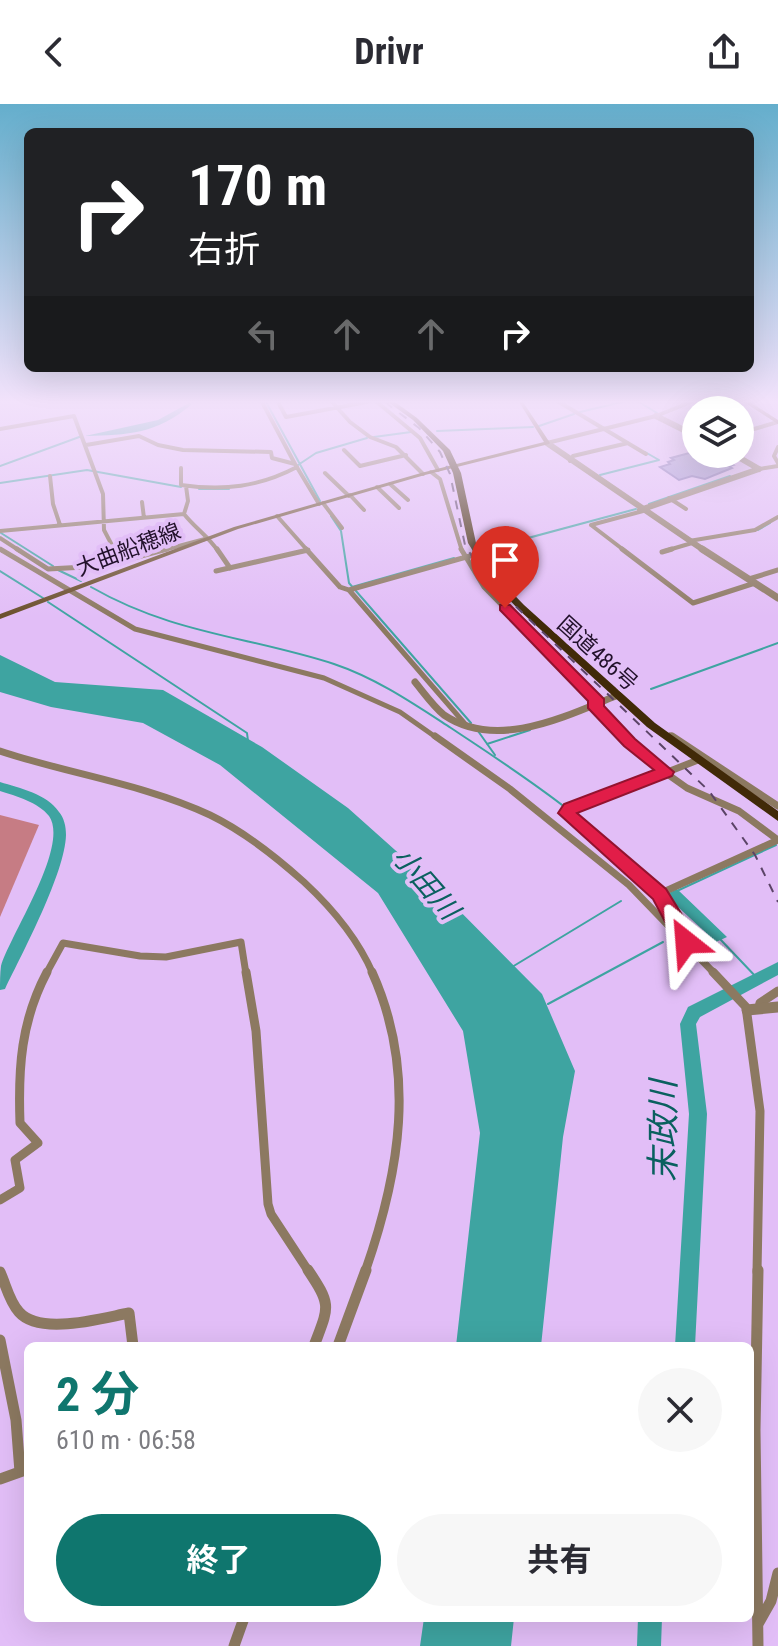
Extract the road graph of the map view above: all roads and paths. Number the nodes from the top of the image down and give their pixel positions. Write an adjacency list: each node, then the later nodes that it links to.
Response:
1 (96, 474): 32 (street)
2 (180, 474): 13 (street)
3 (277, 474): 13 (street)
4 (302, 474): 21 (street)
5 (326, 474): 17 (street)
6 (424, 474): 12 (main road, 大曲船穂線)
7 (434, 474): 44 (street)
8 (456, 474): 42 (highway, 国道486号)
9 (589, 474): 25 (street)
10 (744, 474): 18 (street)
11 (50, 476): 33 (street)
12 (390, 484): 15 (main road, 大曲船穂線); 19 (street)
13 (186, 486): 26 (street)
14 (353, 486): 16 (street)
15 (377, 487): 16 (main road, 大曲船穂線); 22 (street)
16 (360, 493): 17 (main road, 大曲船穂線)
17 (349, 495): 21 (main road, 大曲船穂線); 24 (street)
18 (669, 498): 23 (street); 25 (street)
19 (408, 500)
20 (142, 502): 30 (street)
21 (321, 503): 27 (main road, 大曲船穂線); 31 (street)
22 (399, 508)
23 (686, 509)
24 (364, 510)
25 (642, 510): 38 (street); 50 (street)
26 (184, 514): 30 (street); 37 (street)
27 (277, 516): 37 (main road, 大曲船穂線); 40 (street)
28 (349, 517): 31 (street)
29 (778, 517): 38 (street)
30 (144, 518): 32 (street)
31 (336, 520): 34 (street)
32 (103, 524): 33 (street); 45 (street)
33 (60, 525): 35 (street)
34 (342, 528)
35 (0, 531)
36 (0, 538): 45 (street)
37 (207, 538): 45 (street); 47 (street); 52 (main road, 大曲船穂線)
38 (691, 542): 41 (street); 50 (street)
39 (0, 549): 52 (street)
40 (308, 550): 47 (street); 51 (street)
41 (662, 552)
42 (477, 554): 44 (street); 46 (highway, 国道486号)
43 (522, 557): 46 (street)
44 (463, 558): 51 (street); 57 (street)
45 (120, 561)
46 (485, 567): 56 (highway, 国道486号)
47 (230, 568): 49 (street)
48 (778, 570): 50 (street)
49 (216, 571)
50 (752, 581): 53 (street)
51 (353, 589): 59 (street)
52 (68, 591): 54 (main road, 大曲船穂線); 66 (street)
53 (778, 598)
54 (0, 617)
55 (415, 682): 59 (street)
56 (618, 695): 57 (street); 58 (highway, 国道486号)
57 (596, 704): 59 (street); 62 (street)
58 (651, 725): 61 (highway, 国道486号); 63 (street)
59 (472, 726)
60 (0, 751): 75 (street)
61 (698, 760): 62 (street); 64 (highway, 国道486号)
62 (666, 772): 65 (street); 65 (street)
63 (778, 806)
64 (778, 817)
65 (663, 891): 66 (street)
66 (686, 942): 68 (street)
67 (778, 991): 68 (street)
68 (749, 1007): 69 (street); 80 (street)
69 (778, 1007)
70 (0, 1200): 74 (street)
71 (0, 1272): 73 (street)
72 (0, 1340): 76 (street)
73 (133, 1342)
74 (316, 1342)
75 (339, 1342)
76 (24, 1470): 77 (street)
77 (0, 1479)
78 (778, 1573): 80 (street)
79 (243, 1622): 81 (street)
80 (758, 1624): 82 (street)
81 (234, 1646)
82 (758, 1646)

